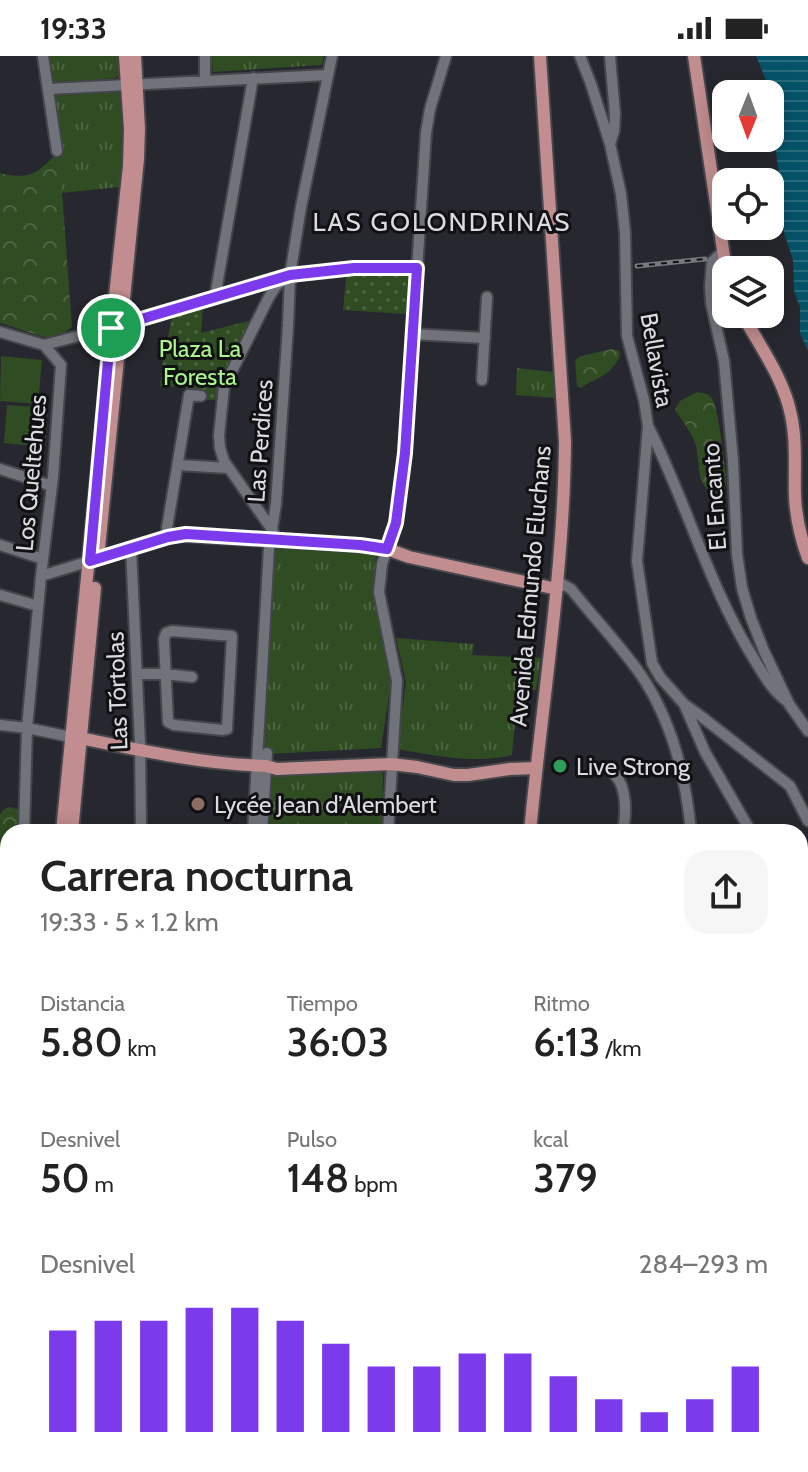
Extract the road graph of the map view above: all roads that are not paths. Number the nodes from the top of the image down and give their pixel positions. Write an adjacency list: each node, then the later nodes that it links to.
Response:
1 (43, 56): 15 (street)
2 (125, 56): 14 (main road)
3 (135, 56): 14 (main road)
4 (205, 56): 13 (street)
5 (332, 56): 11 (street, Las Perdices)
6 (446, 56): 19 (street)
7 (540, 56): 47 (main road, Avenida Edmundo Eluchans)
8 (580, 56): 16 (street)
9 (610, 56): 16 (street, Bellavista)
10 (694, 56): 18 (main road)
11 (327, 75): 12 (street); 20 (street, Las Perdices)
12 (253, 78): 13 (street); 21 (street)
13 (205, 80): 14 (street)
14 (132, 83): 15 (street); 23 (main road)
15 (48, 89): 17 (street)
16 (610, 144): 33 (street, Bellavista)
17 (57, 151)
18 (724, 255): 56 (street, El Encanto)
19 (417, 268): 20 (street); 26 (street)
20 (290, 275): 21 (street); 35 (street); 38 (street, Las Perdices)
21 (215, 297): 23 (street)
22 (487, 297): 27 (street)
23 (116, 327): 28 (street); 45 (main road)
24 (750, 328): 43 (main road)
25 (0, 332): 29 (street)
26 (412, 334): 27 (street); 42 (street)
27 (485, 338): 31 (street)
28 (66, 340): 29 (street); 30 (street, Los Queltehues)
29 (44, 345): 30 (street, Los Queltehues)
30 (61, 365): 37 (street, Los Queltehues)
31 (482, 380)
32 (201, 396): 34 (street)
33 (648, 426): 50 (street, Bellavista); 56 (street)
34 (178, 465): 35 (street); 39 (street)
35 (228, 468): 38 (street)
36 (0, 469): 37 (street)
37 (52, 486): 44 (street, Los Queltehues)
38 (272, 535): 39 (main road); 42 (main road); 63 (street, Las Perdices)
39 (168, 537): 41 (main road)
40 (0, 545): 44 (street)
41 (131, 548): 45 (main road); 51 (street, Las Tórtolas)
42 (387, 549): 47 (main road); 62 (street)
43 (808, 558)
44 (43, 559): 46 (street, Los Queltehues)
45 (94, 560): 46 (street); 60 (main road)
46 (41, 576): 49 (street, Los Queltehues)
47 (557, 585): 53 (street); 64 (main road, Avenida Edmundo Eluchans)
48 (0, 595): 49 (street)
49 (38, 606): 58 (street, Los Queltehues)
50 (655, 671): 53 (street); 55 (street)
51 (137, 674): 52 (street); 61 (street, Las Tórtolas)
52 (165, 674): 52 (street); 54 (street)
53 (640, 675): 76 (street)
54 (192, 677)
55 (684, 704): 66 (street); 77 (street)
56 (789, 704): 59 (street, El Encanto)
57 (0, 725): 58 (street)
58 (27, 728): 60 (street); 67 (street, Los Queltehues)
59 (808, 731)
60 (76, 738): 61 (main road); 68 (main road); 69 (main road)
61 (140, 751): 63 (main road); 70 (street, Las Tórtolas)
62 (391, 760): 63 (main road); 64 (main road); 73 (street)
63 (263, 761): 71 (street, Las Perdices); 72 (street, Las Perdices)
64 (536, 764): 74 (main road, Avenida Edmundo Eluchans)
65 (615, 775): 75 (street)
66 (808, 821)
67 (24, 824)
68 (63, 824)
69 (72, 824)
70 (141, 824)
71 (254, 824)
72 (262, 824)
73 (388, 824)
74 (531, 824)
75 (623, 824)
76 (690, 824)
77 (746, 824)

